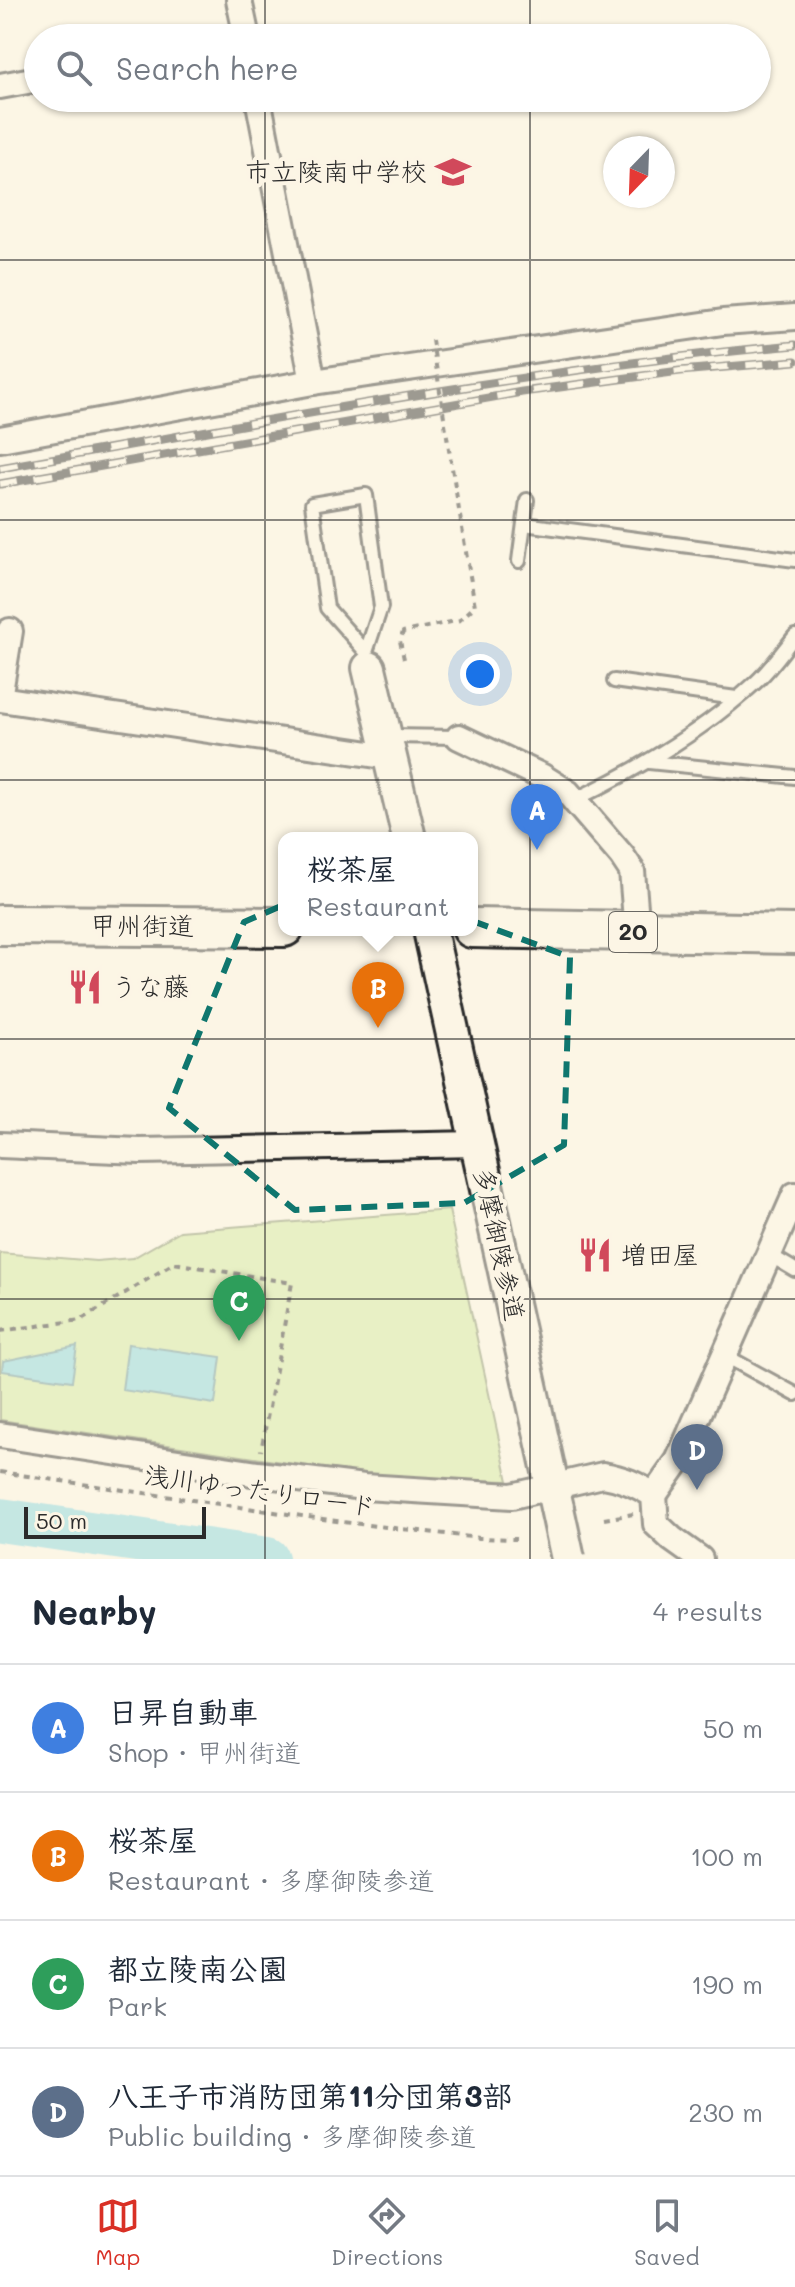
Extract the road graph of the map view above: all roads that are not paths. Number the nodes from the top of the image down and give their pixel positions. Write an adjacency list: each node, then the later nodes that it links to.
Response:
1 (239, 0): 2 (street)
2 (244, 24)
3 (24, 82): 4 (street)
4 (0, 86)
5 (261, 112): 7 (street)
6 (795, 317): 7 (street)
7 (313, 382): 8 (street)
8 (0, 439)
9 (527, 500): 10 (lane)
10 (524, 524): 11 (lane); 12 (lane)
11 (795, 560)
12 (519, 561)
13 (795, 636): 18 (lane)
14 (6, 642): 17 (street)
15 (367, 660): 15 (lane); 21 (main road)
16 (614, 681): 18 (lane)
17 (0, 692)
18 (736, 698): 22 (lane)
19 (0, 699): 21 (street)
20 (459, 737): 21 (lane); 24 (street)
21 (388, 747): 25 (main road)
22 (649, 762): 23 (lane); 24 (lane)
23 (795, 777)
24 (574, 800): 29 (street)
25 (408, 832)
26 (0, 925): 27 (highway, 甲州街道)
27 (278, 927)
28 (478, 928): 29 (highway, 20)
29 (637, 932): 30 (highway, 20)
30 (795, 934)
31 (431, 936): 32 (main road, 多摩御陵参道)
32 (477, 1144): 33 (street); 41 (main road, 多摩御陵参道)
33 (0, 1145)
34 (795, 1195): 35 (street)
35 (768, 1254): 36 (lane); 37 (street)
36 (795, 1270)
37 (724, 1355): 38 (lane); 40 (street)
38 (795, 1394)
39 (0, 1435): 41 (street)
40 (654, 1495): 41 (street); 43 (street)
41 (555, 1498): 42 (main road, 多摩御陵参道, bridge)
42 (568, 1559)
43 (700, 1559)

